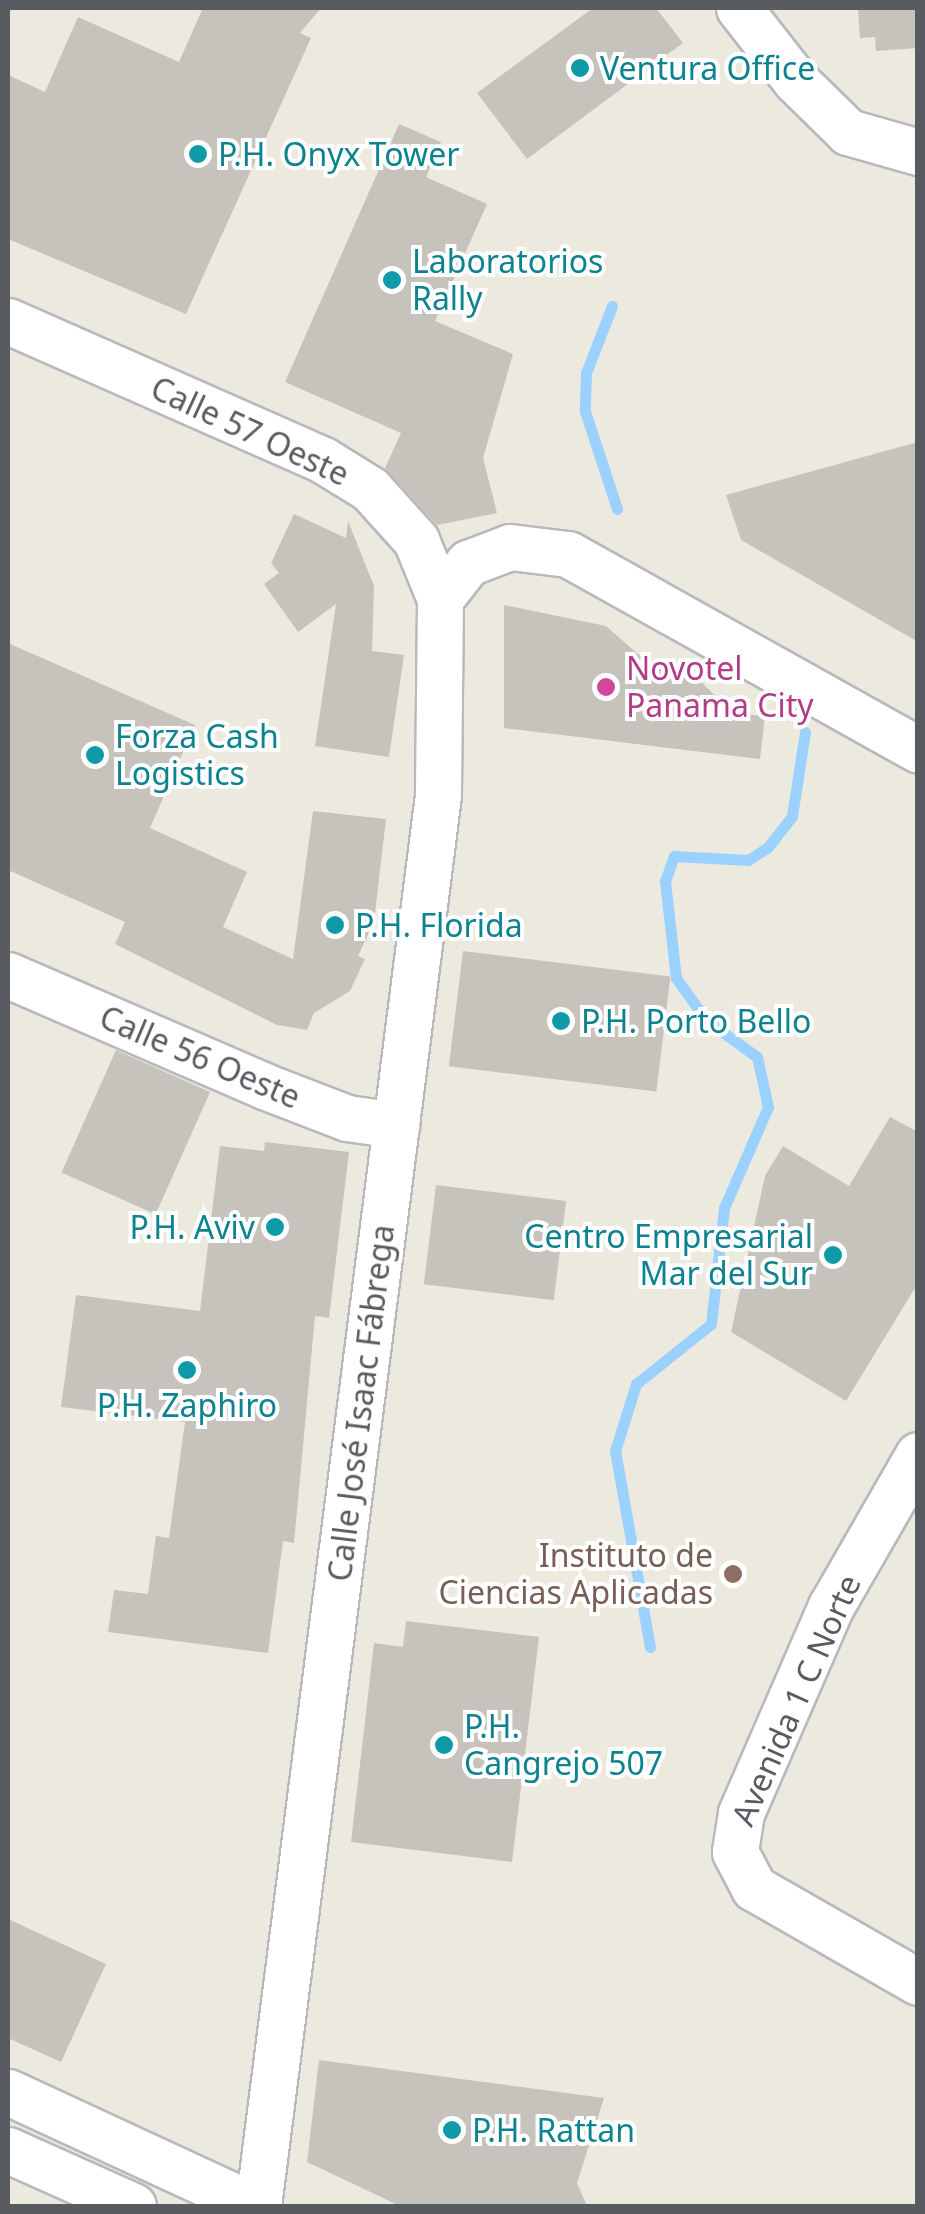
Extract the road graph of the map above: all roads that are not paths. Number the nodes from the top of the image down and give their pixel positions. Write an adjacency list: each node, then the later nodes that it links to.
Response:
1 (739, 8): 2 (street)
2 (918, 152)
3 (8, 321): 4 (street, Calle 57 Oeste)
4 (440, 598): 5 (street); 7 (street, Calle José Isaac Fábrega)
5 (918, 750)
6 (8, 975): 7 (street, Calle 56 Oeste)
7 (397, 1125): 13 (street, Calle José Isaac Fábrega)
8 (918, 1455): 9 (street, Avenida 1 C Norte)
9 (918, 1982)
10 (21, 2098): 11 (street); 13 (street)
11 (11, 2152): 12 (street)
12 (133, 2206)
13 (257, 2206)

